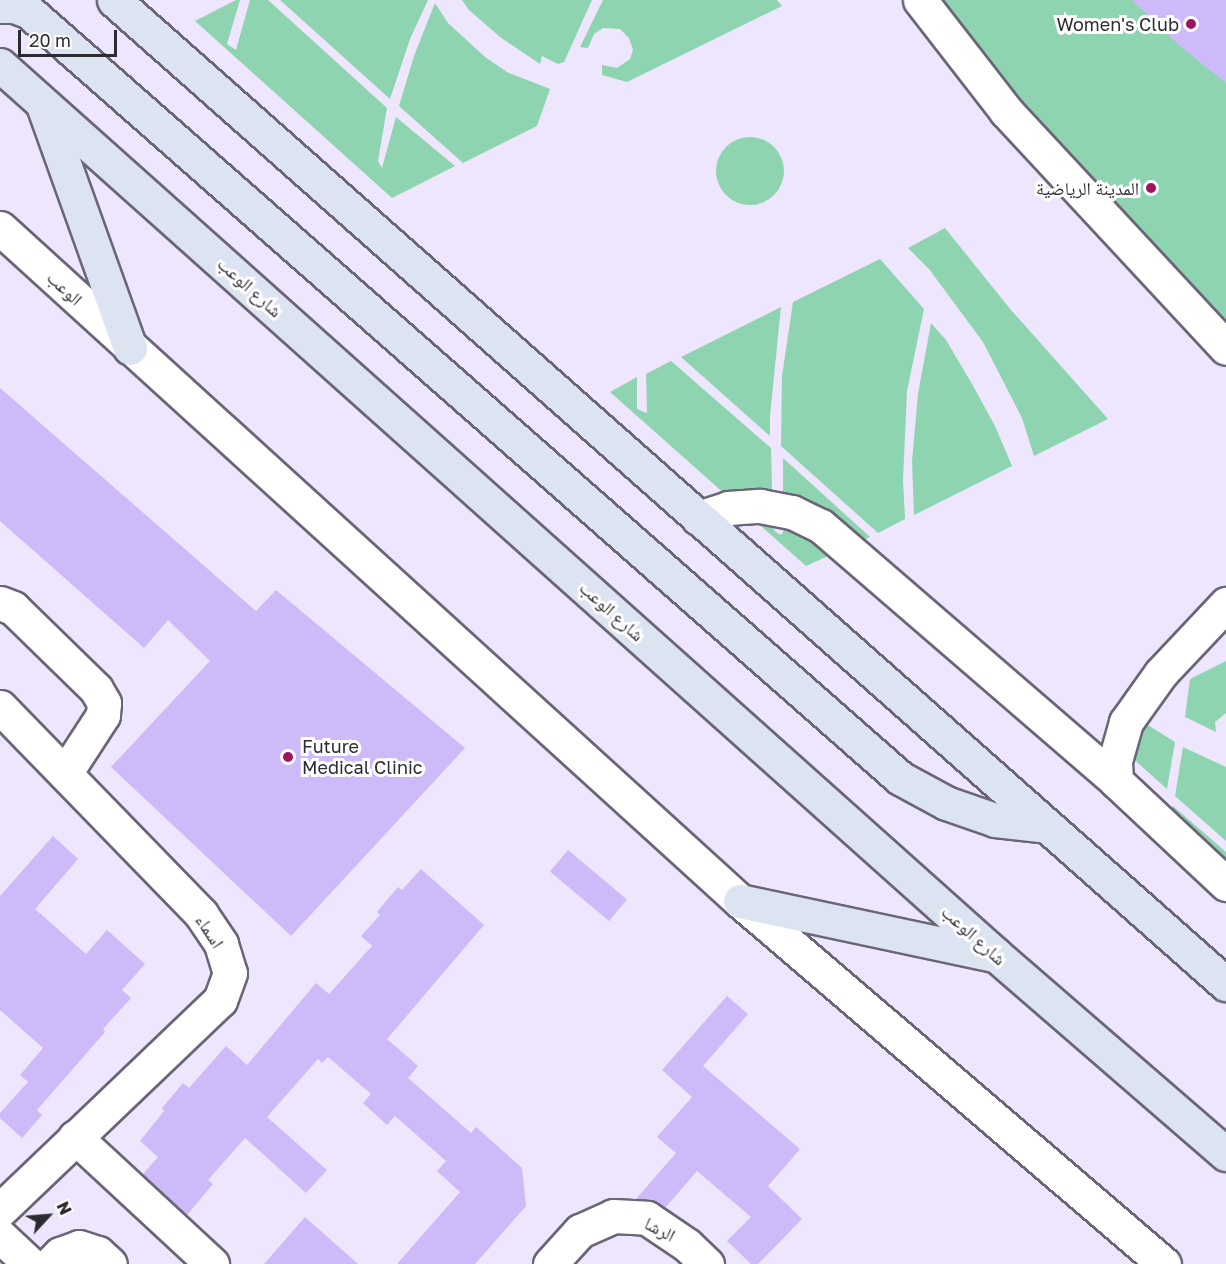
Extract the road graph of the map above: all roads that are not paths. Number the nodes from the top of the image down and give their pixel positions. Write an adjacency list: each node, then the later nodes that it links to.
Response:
1 (920, 0): 8 (street)
2 (123, 5): 9 (main road)
3 (0, 6): 17 (main road)
4 (0, 65): 5 (main road, شارع الوعب)
5 (42, 101): 7 (main road); 20 (main road, شارع الوعب)
6 (0, 228): 7 (street, الوعب)
7 (130, 348): 19 (street)
8 (1226, 348)
9 (698, 518): 14 (street); 17 (main road)
10 (0, 603): 15 (street)
11 (1226, 604): 12 (street)
12 (1137, 705): 14 (street); 16 (street)
13 (0, 707): 15 (street, اسماء)
14 (1064, 738): 16 (street)
15 (66, 772): 22 (street, اسماء)
16 (1116, 781): 18 (street)
17 (1047, 826): 21 (main road)
18 (1226, 884)
19 (740, 901): 20 (main road); 32 (street)
20 (996, 955): 23 (main road, شارع الوعب)
21 (1226, 984)
22 (75, 1137): 24 (street, اسماء); 29 (street)
23 (1226, 1154)
24 (0, 1210)
25 (0, 1236): 26 (street)
26 (30, 1264)
27 (50, 1264): 28 (street)
28 (110, 1264)
29 (212, 1264)
30 (550, 1264): 31 (street, الرشا)
31 (707, 1264)
32 (1164, 1264)

